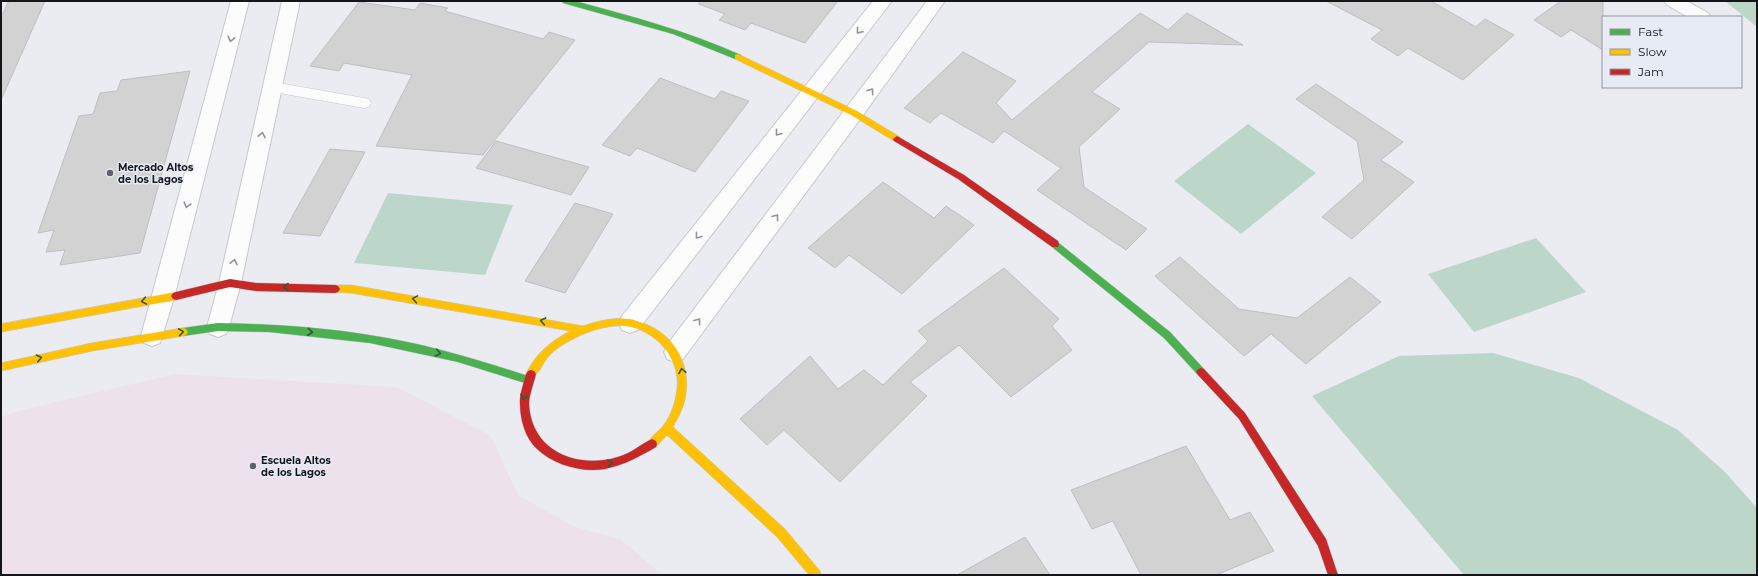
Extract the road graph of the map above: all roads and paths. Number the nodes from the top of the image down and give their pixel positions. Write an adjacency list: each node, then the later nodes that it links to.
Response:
1 (240, 1): 13 (street, one-way to 13)
2 (291, 1): 8 (street)
3 (566, 1): 9 (street)
4 (883, 1): 9 (street, one-way to 9)
5 (936, 1): 11 (street, one-way to 5)
6 (1673, 1): 7 (street)
7 (1700, 16)
8 (273, 87): 10 (lane); 12 (street, one-way to 8)
9 (810, 92): 11 (street); 14 (street, one-way to 14)
10 (364, 103)
11 (854, 114): 19 (street, one-way to 11); 24 (street)
12 (230, 283): 13 (street); 15 (street); 17 (street, one-way to 12)
13 (163, 298): 16 (street, one-way to 16); 18 (street)
14 (630, 323): 17 (street); 19 (street)
15 (218, 327): 18 (street, one-way to 15); 21 (street, one-way to 21)
16 (1, 328)
17 (581, 329): 21 (street)
18 (152, 336): 20 (street, one-way to 18)
19 (674, 352): 22 (street, one-way to 19)
20 (1, 367)
21 (528, 380): 22 (street, one-way to 22)
22 (668, 429): 23 (street)
23 (816, 575)
24 (1333, 575)

